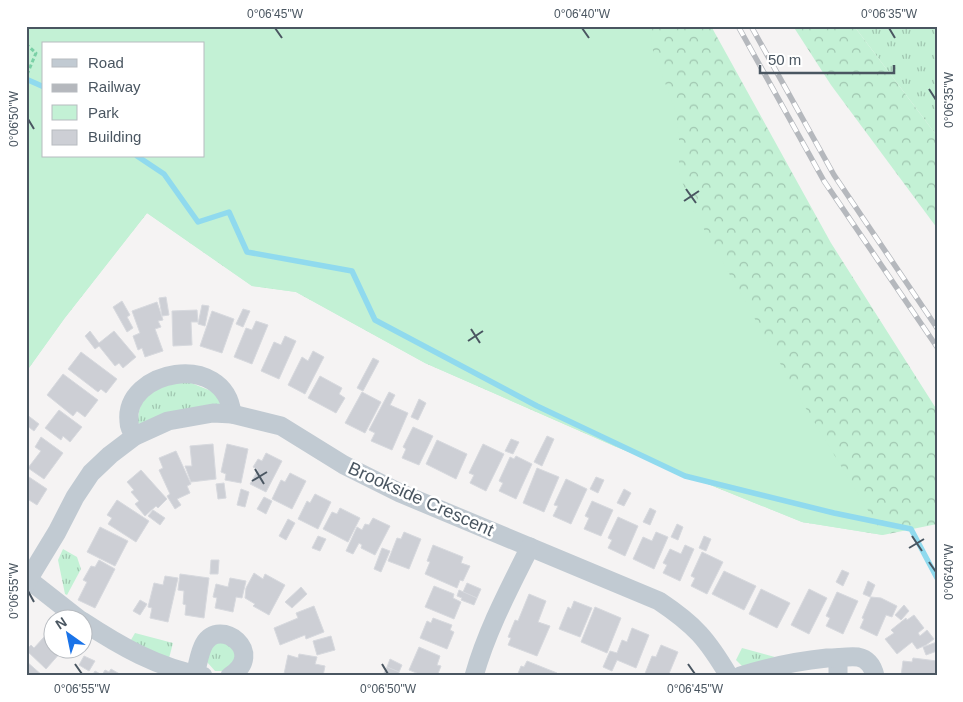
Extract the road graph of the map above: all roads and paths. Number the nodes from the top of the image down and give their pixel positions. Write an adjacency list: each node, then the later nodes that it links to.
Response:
1 (26, 44): 2 (path)
2 (26, 77)
3 (232, 414): 4 (street, Brookside Crescent); 4 (street); 5 (street, Brookside Crescent)
4 (135, 436): 6 (street, Brookside Crescent)
5 (530, 547): 12 (street); 13 (street, Brookside Crescent)
6 (28, 582): 7 (street, Brookside Crescent)
7 (67, 610)
8 (92, 627): 10 (street, Brookside Crescent)
9 (838, 667): 14 (street); 15 (street)
10 (199, 675): 11 (street, Brookside Crescent)
11 (230, 676)
12 (474, 676)
13 (729, 676)
14 (740, 676)
15 (875, 676)

